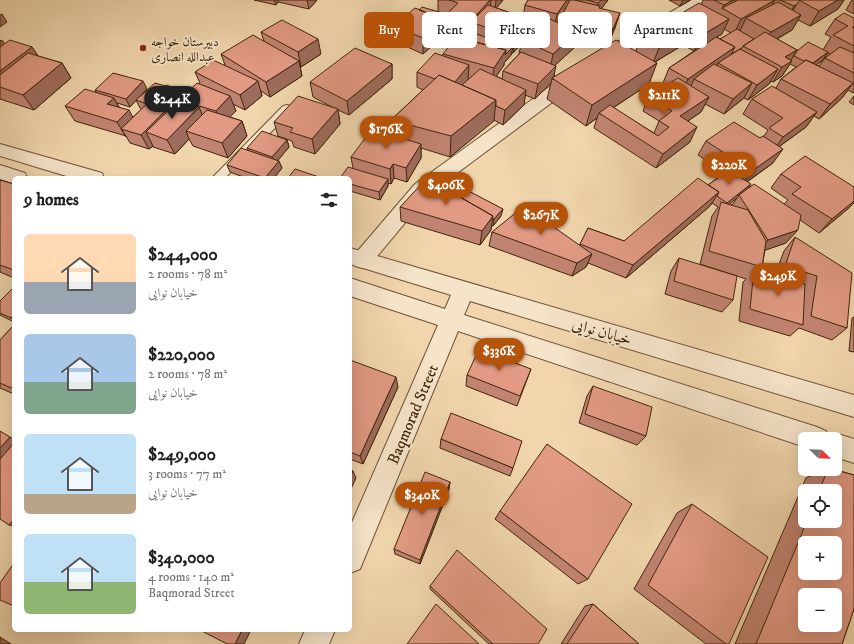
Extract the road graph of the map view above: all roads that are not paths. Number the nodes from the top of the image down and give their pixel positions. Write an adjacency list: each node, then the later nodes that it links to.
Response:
1 (702, 0): 8 (street)
2 (292, 103): 7 (lane)
3 (0, 150): 6 (street)
4 (0, 172): 5 (street)
5 (12, 176)
6 (89, 176)
7 (220, 176)
8 (356, 258): 10 (street, خیابان نوایی)
9 (352, 288): 11 (street)
10 (464, 290): 11 (street, Baqmorad Street); 12 (street, خیابان نوایی)
11 (451, 320): 13 (street); 16 (street, Baqmorad Street)
12 (854, 406)
13 (798, 433)
14 (842, 447): 15 (street)
15 (854, 451)
16 (352, 554)
17 (319, 632): 18 (street)
18 (314, 644)

